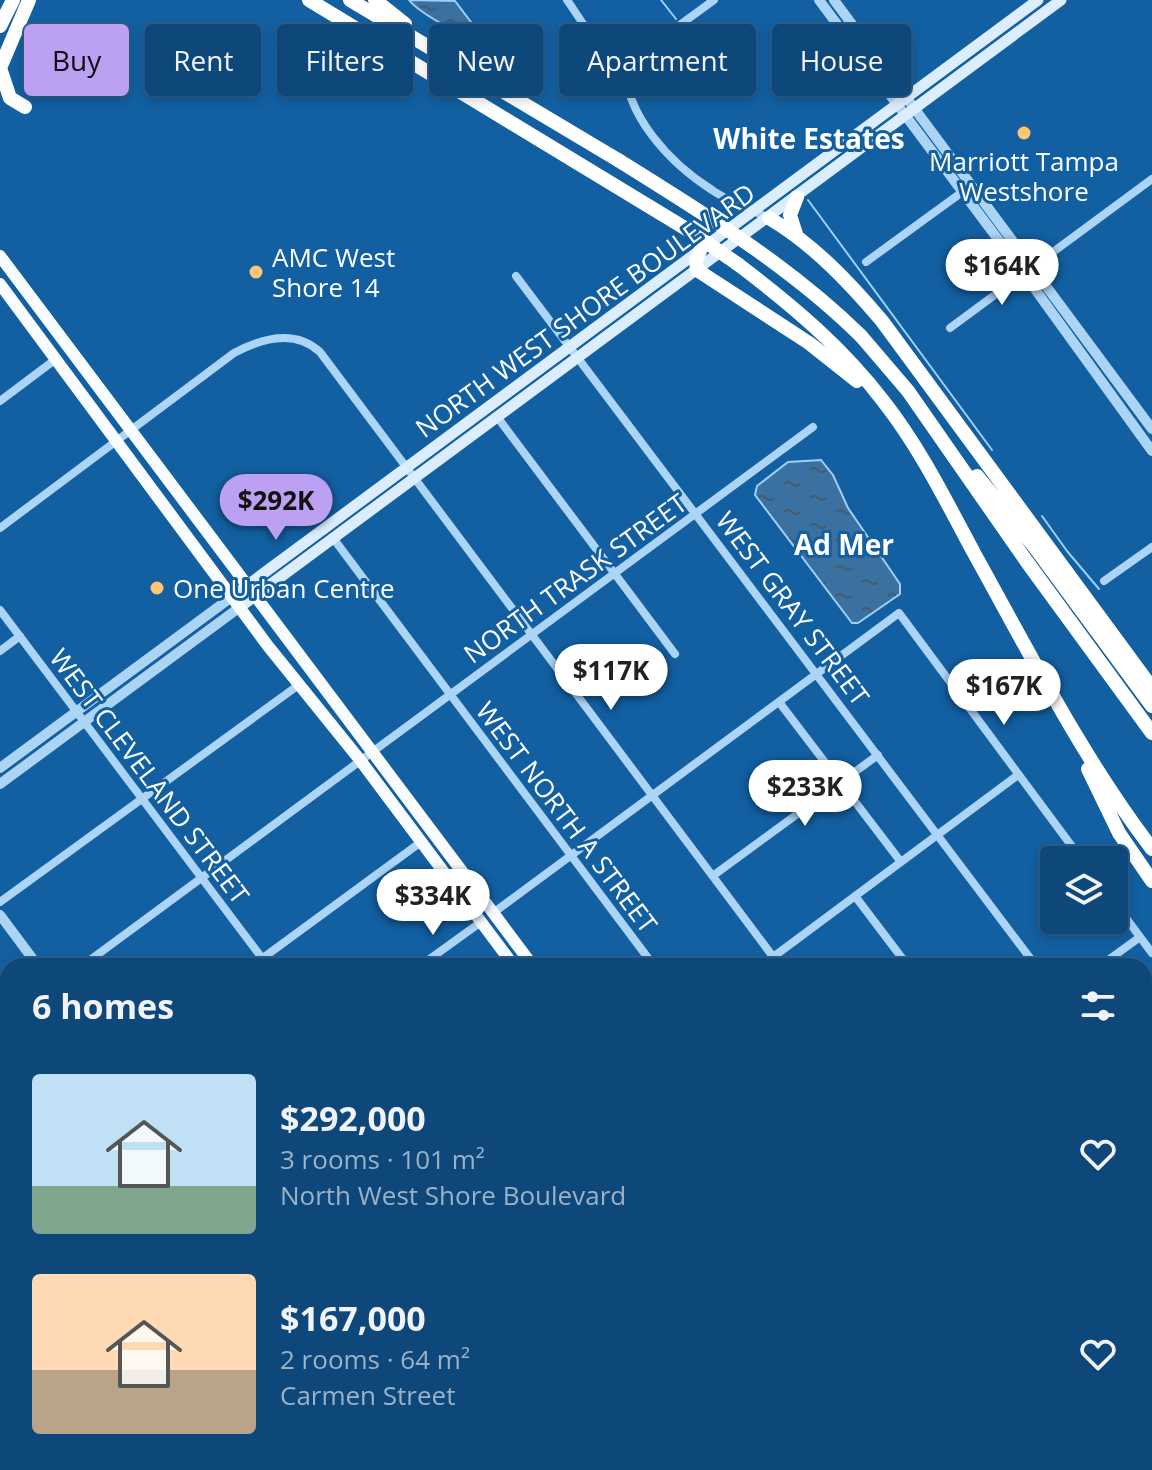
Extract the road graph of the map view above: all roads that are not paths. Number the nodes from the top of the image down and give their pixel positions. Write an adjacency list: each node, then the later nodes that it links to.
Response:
1 (13, 0): 16 (highway)
2 (29, 0): 19 (highway)
3 (309, 0): 54 (highway, bridge)
4 (350, 0): 18 (highway)
5 (375, 0): 17 (highway)
6 (567, 0): 12 (street)
7 (714, 0): 13 (street)
8 (819, 0): 14 (street)
9 (834, 0): 15 (street)
10 (1038, 0): 25 (main road, NORTH WEST SHORE BOULEVARD)
11 (1055, 2): 25 (main road, NORTH WEST SHORE BOULEVARD)
12 (585, 24)
13 (681, 24)
14 (836, 24)
15 (852, 24)
16 (0, 26)
17 (429, 43)
18 (429, 47)
19 (0, 68): 24 (highway)
20 (511, 96): 46 (highway, bridge)
21 (631, 96): 30 (street)
22 (896, 96): 25 (street)
23 (898, 96): 25 (street)
24 (25, 107)
25 (906, 108): 27 (street); 28 (street); 29 (main road, NORTH WEST SHORE BOULEVARD); 30 (main road, NORTH WEST SHORE BOULEVARD)
26 (1152, 179): 36 (street)
27 (971, 184): 28 (street); 36 (street)
28 (963, 193): 34 (street); 36 (street)
29 (797, 197): 30 (main road, NORTH WEST SHORE BOULEVARD); 31 (highway)
30 (762, 214): 31 (highway); 32 (main road, NORTH WEST SHORE BOULEVARD); 35 (main road, NORTH WEST SHORE BOULEVARD)
31 (798, 238): 72 (highway)
32 (700, 251): 35 (highway); 41 (main road, NORTH WEST SHORE BOULEVARD)
33 (0, 256): 39 (main road)
34 (866, 262)
35 (697, 270): 43 (main road, NORTH WEST SHORE BOULEVARD); 54 (highway)
36 (1029, 271): 40 (street); 49 (street); 52 (street)
37 (516, 276): 41 (street, WEST GRAY STREET)
38 (0, 281): 39 (main road); 44 (main road)
39 (22, 286): 42 (main road)
40 (950, 328)
41 (571, 347): 43 (street, WEST GRAY STREET); 53 (main road, NORTH WEST SHORE BOULEVARD)
42 (69, 349): 44 (main road); 50 (main road)
43 (579, 358): 47 (main road, NORTH WEST SHORE BOULEVARD); 56 (street, WEST GRAY STREET)
44 (56, 359): 45 (street); 51 (main road)
45 (0, 401)
46 (918, 405): 75 (highway); 79 (highway)
47 (498, 418): 55 (main road, NORTH WEST SHORE BOULEVARD); 60 (street)
48 (813, 427): 56 (street, NORTH TRASK STREET)
49 (1152, 429)
50 (129, 430): 51 (street); 53 (street); 62 (main road)
51 (116, 440): 57 (street); 64 (main road)
52 (1152, 451)
53 (407, 468): 55 (street); 62 (main road, NORTH WEST SHORE BOULEVARD)
54 (930, 471): 78 (highway)
55 (415, 479): 58 (main road, NORTH WEST SHORE BOULEVARD); 66 (street)
56 (696, 513): 60 (street, NORTH TRASK STREET); 70 (street, WEST GRAY STREET)
57 (0, 528)
58 (333, 538): 63 (main road); 73 (street, WEST NORTH A STREET)
59 (1152, 547): 61 (street)
60 (614, 574): 66 (street, NORTH TRASK STREET); 69 (street)
61 (1104, 581)
62 (247, 585): 63 (main road); 64 (main road, NORTH WEST SHORE BOULEVARD)
63 (255, 596): 64 (main road); 80 (main road)
64 (237, 602): 71 (main road); 76 (street); 77 (street)
65 (0, 610): 67 (street, WEST CLEVELAND STREET)
66 (532, 634): 73 (street, NORTH TRASK STREET); 87 (street)
67 (20, 636): 68 (street); 76 (street, WEST CLEVELAND STREET)
68 (0, 651)
69 (675, 654)
70 (817, 674): 74 (street); 81 (street, WEST GRAY STREET); 84 (street)
71 (300, 684): 82 (main road); 88 (street)
72 (1152, 688)
73 (450, 694): 80 (street, NORTH TRASK STREET); 93 (street, WEST NORTH A STREET)
74 (779, 702): 85 (street); 87 (street)
75 (1152, 706)
76 (76, 711): 77 (street, WEST CLEVELAND STREET); 83 (street)
77 (84, 721): 86 (street); 88 (street, WEST CLEVELAND STREET)
78 (1067, 721): 92 (highway); 98 (highway)
79 (1152, 733)
80 (372, 751): 82 (street, NORTH TRASK STREET); 101 (main road)
81 (878, 755): 85 (street); 89 (street, WEST GRAY STREET)
82 (360, 760): 90 (main road); 97 (street, NORTH TRASK STREET)
83 (0, 768)
84 (1018, 775): 89 (street); 91 (street)
85 (840, 783): 94 (street); 96 (street)
86 (0, 784)
87 (652, 795): 93 (street); 96 (street)
88 (141, 797): 97 (street, WEST CLEVELAND STREET); 100 (street)
89 (938, 835): 94 (street); 118 (street, WEST GRAY STREET)
90 (421, 842): 95 (main road); 112 (street)
91 (1071, 846)
92 (1152, 849)
93 (571, 856): 101 (street); 116 (street, WEST NORTH A STREET)
94 (901, 862): 99 (street)
95 (445, 874): 101 (main road); 104 (main road)
96 (714, 875): 108 (street)
97 (202, 878): 110 (street, NORTH TRASK STREET); 111 (street, WEST CLEVELAND STREET)
98 (1152, 881)
99 (855, 896): 108 (street); 117 (street)
100 (0, 902)
101 (493, 913): 106 (main road)
102 (0, 915): 109 (street)
103 (1128, 921): 105 (street)
104 (481, 922): 106 (main road); 113 (street); 114 (main road)
105 (1140, 937): 107 (street); 119 (street)
106 (523, 953): 115 (main road)
107 (1152, 953)
108 (773, 957)
109 (32, 958)
110 (93, 958)
111 (262, 958)
112 (270, 958)
113 (431, 958)
114 (508, 958)
115 (527, 958)
116 (648, 958)
117 (902, 958)
118 (1030, 958)
119 (1111, 958)

